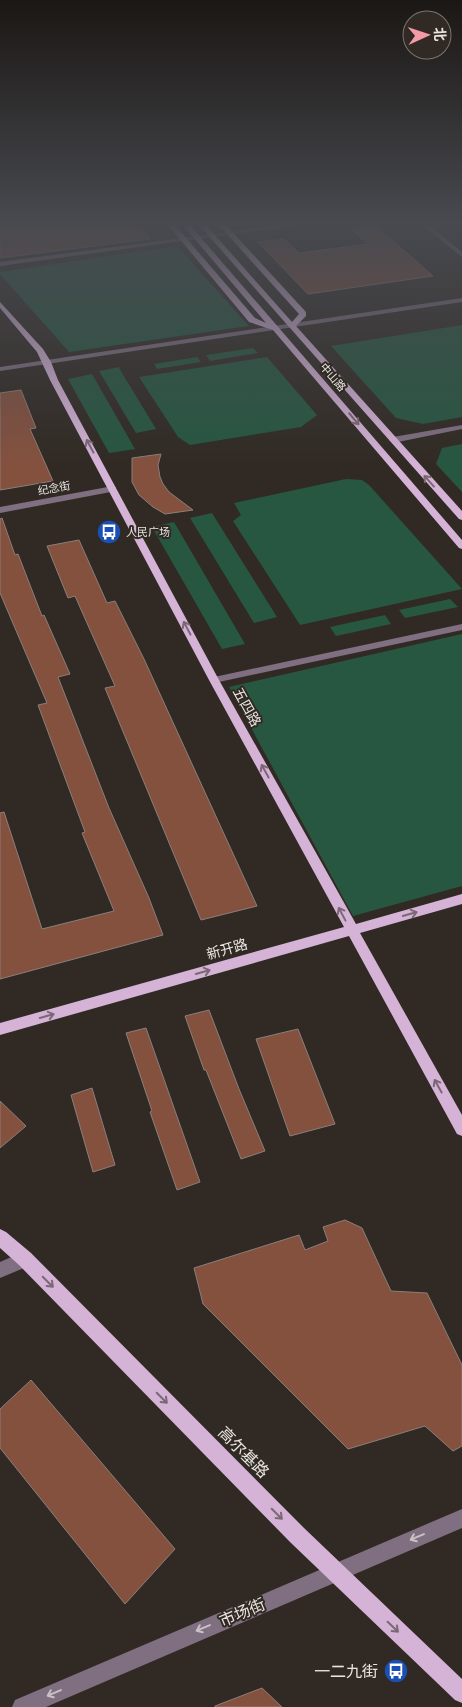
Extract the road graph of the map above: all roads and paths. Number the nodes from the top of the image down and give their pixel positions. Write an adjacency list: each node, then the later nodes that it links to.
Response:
1 (0, 304): 13 (main road, 五四路)
2 (239, 305): 7 (main road)
3 (255, 305): 10 (main road, 中山路)
4 (271, 305): 9 (main road, 中山路)
5 (294, 305): 9 (main road)
6 (432, 305): 8 (street)
7 (252, 320): 10 (main road); 11 (street)
8 (314, 323): 9 (street); 12 (street)
9 (291, 327): 10 (street); 12 (main road, 中山路)
10 (276, 329): 11 (street); 20 (main road, 中山路, one-way to 20)
11 (251, 332): 13 (street)
12 (300, 337): 16 (main road, 中山路)
13 (47, 362): 14 (street); 17 (main road, 五四路, one-way to 13)
14 (0, 369)
15 (462, 428): 16 (street)
16 (393, 440): 19 (main road, 中山路, one-way to 16)
17 (113, 489): 18 (street, 纪念街); 22 (main road, 五四路, one-way to 17)
18 (0, 510)
19 (462, 517)
20 (462, 546)
21 (462, 627): 22 (street)
22 (214, 680): 24 (main road, 五四路, one-way to 22)
23 (462, 899): 24 (main road, 新开路, one-way to 23)
24 (351, 931): 25 (main road, 新开路, one-way to 24); 26 (main road, 五四路, one-way to 24)
25 (0, 1029)
26 (462, 1129)
27 (0, 1237): 28 (main road, 高尔基路)
28 (25, 1259): 29 (street); 31 (main road, 高尔基路, one-way to 31)
29 (0, 1270)
30 (462, 1518): 31 (street, 市场街, one-way to 31)
31 (335, 1571): 32 (main road, 高尔基路, one-way to 32); 33 (street, 市场街, one-way to 33)
32 (462, 1693)
33 (22, 1707)

